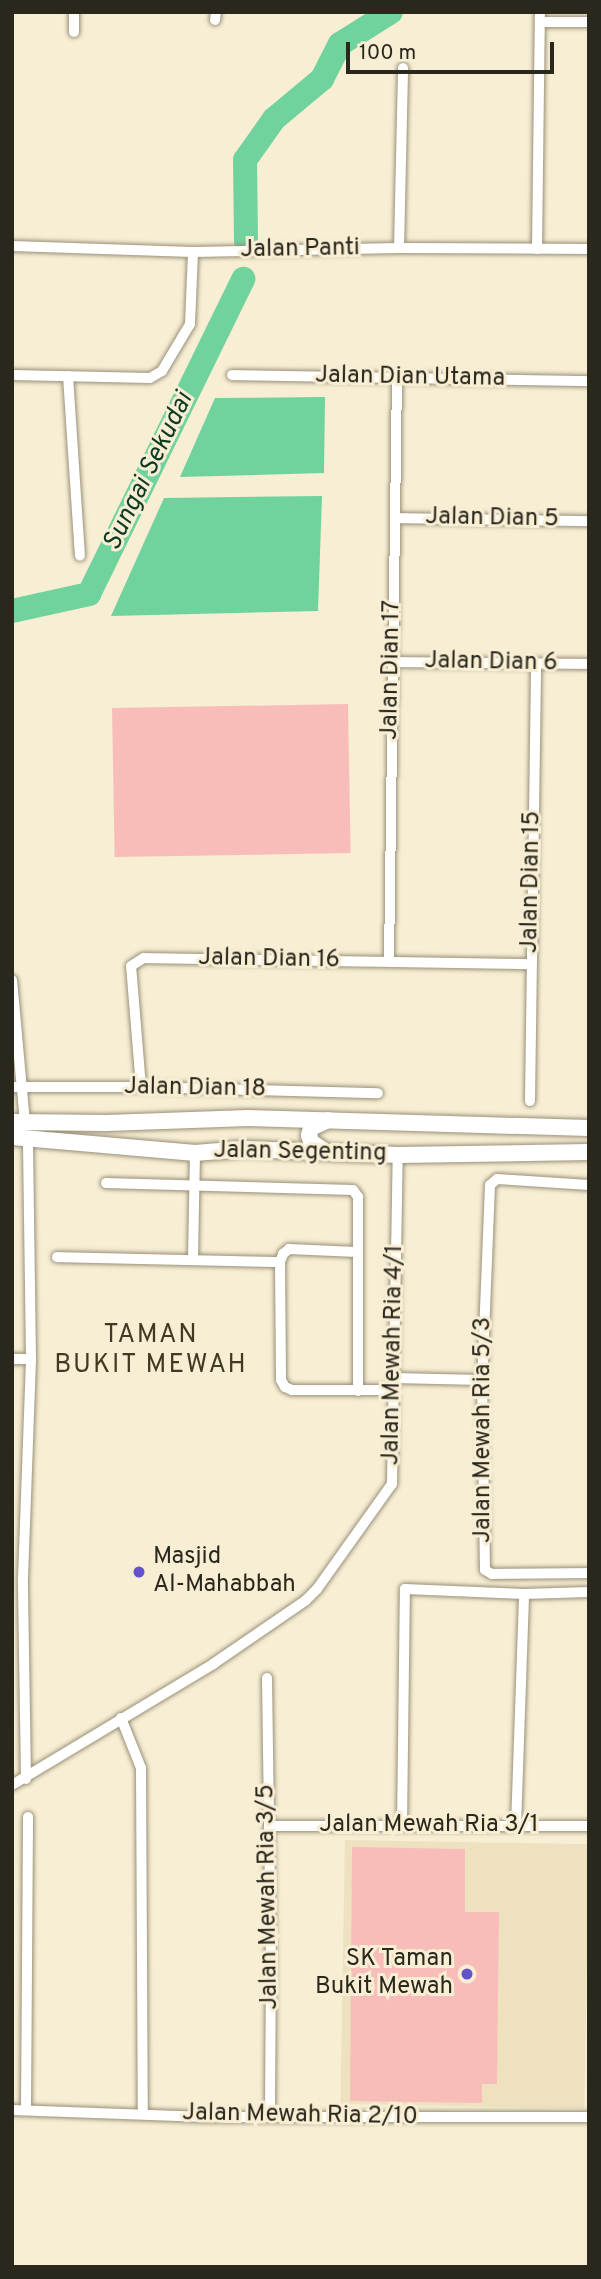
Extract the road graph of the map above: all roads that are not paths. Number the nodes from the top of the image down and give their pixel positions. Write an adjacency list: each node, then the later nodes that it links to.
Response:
1 (74, 12): 4 (street)
2 (540, 17): 3 (street); 8 (street)
3 (589, 22)
4 (74, 32)
5 (403, 68): 7 (street)
6 (12, 246): 10 (street, Jalan Panti)
7 (399, 248): 8 (street, Jalan Panti); 10 (street, Jalan Panti)
8 (537, 249): 9 (street, Jalan Panti)
9 (589, 249)
10 (193, 252): 13 (street)
11 (12, 375): 13 (street)
12 (232, 375): 14 (street, Jalan Dian Utama)
13 (68, 376): 18 (street)
14 (397, 377): 15 (street, Jalan Dian Utama); 16 (street, Jalan Dian 17)
15 (589, 381)
16 (395, 518): 17 (street, Jalan Dian 5); 19 (street, Jalan Dian 17)
17 (589, 521)
18 (80, 556)
19 (393, 662): 20 (street, Jalan Dian 6); 22 (street, Jalan Dian 17)
20 (536, 663): 21 (street, Jalan Dian 6); 23 (street, Jalan Dian 15)
21 (589, 664)
22 (389, 962): 23 (street, Jalan Dian 16); 26 (street, Jalan Dian 16)
23 (531, 964): 28 (street, Jalan Dian 15)
24 (12, 980): 25 (street)
25 (17, 1087): 26 (street, Jalan Dian 18); 32 (street)
26 (141, 1087): 27 (street, Jalan Dian 18)
27 (378, 1093)
28 (530, 1101)
29 (237, 1118): 30 (street, Jalan Segenting); 32 (street, Jalan Segenting); 33 (street)
30 (331, 1120): 31 (street, Jalan Segenting); 36 (street)
31 (589, 1128)
32 (19, 1130): 35 (street, Jalan Segenting); 46 (street)
33 (244, 1149): 35 (street, Jalan Segenting); 36 (street, Jalan Segenting)
34 (589, 1152): 37 (street, Jalan Segenting)
35 (195, 1153): 39 (street)
36 (328, 1153): 37 (street, Jalan Segenting)
37 (398, 1155): 48 (street, Jalan Mewah Ria 4/1)
38 (106, 1183): 39 (street)
39 (194, 1185): 41 (street); 43 (street)
40 (589, 1185): 47 (street, Jalan Mewah Ria 5/3)
41 (357, 1252): 44 (street); 49 (street)
42 (57, 1257): 43 (street)
43 (192, 1258): 44 (street)
44 (280, 1262): 49 (street)
45 (12, 1359): 46 (street)
46 (31, 1359): 51 (street)
47 (482, 1380): 48 (street); 50 (street, Jalan Mewah Ria 5/3)
48 (393, 1384): 49 (street); 55 (street, Jalan Mewah Ria 4/1)
49 (358, 1391)
50 (589, 1573)
51 (18, 1579): 56 (street)
52 (589, 1592): 53 (street)
53 (524, 1594): 60 (street); 61 (street)
54 (267, 1678): 59 (street, Jalan Mewah Ria 3/5)
55 (121, 1718): 56 (street, Jalan Mewah Ria 4/1); 67 (street)
56 (26, 1779): 57 (street, Jalan Mewah Ria 4/1)
57 (12, 1785)
58 (28, 1817): 63 (street)
59 (269, 1826): 60 (street, Jalan Mewah Ria 3/1); 68 (street, Jalan Mewah Ria 3/5)
60 (402, 1826): 61 (street, Jalan Mewah Ria 3/1)
61 (516, 1826): 62 (street, Jalan Mewah Ria 3/1)
62 (589, 1826)
63 (26, 1847): 64 (street); 65 (street)
64 (12, 1848)
65 (26, 2109): 66 (street, Jalan Mewah Ria 2/10); 67 (street, Jalan Mewah Ria 2/10)
66 (12, 2110)
67 (143, 2113): 68 (street, Jalan Mewah Ria 2/10)
68 (270, 2116): 69 (street, Jalan Mewah Ria 2/10)
69 (589, 2117)

